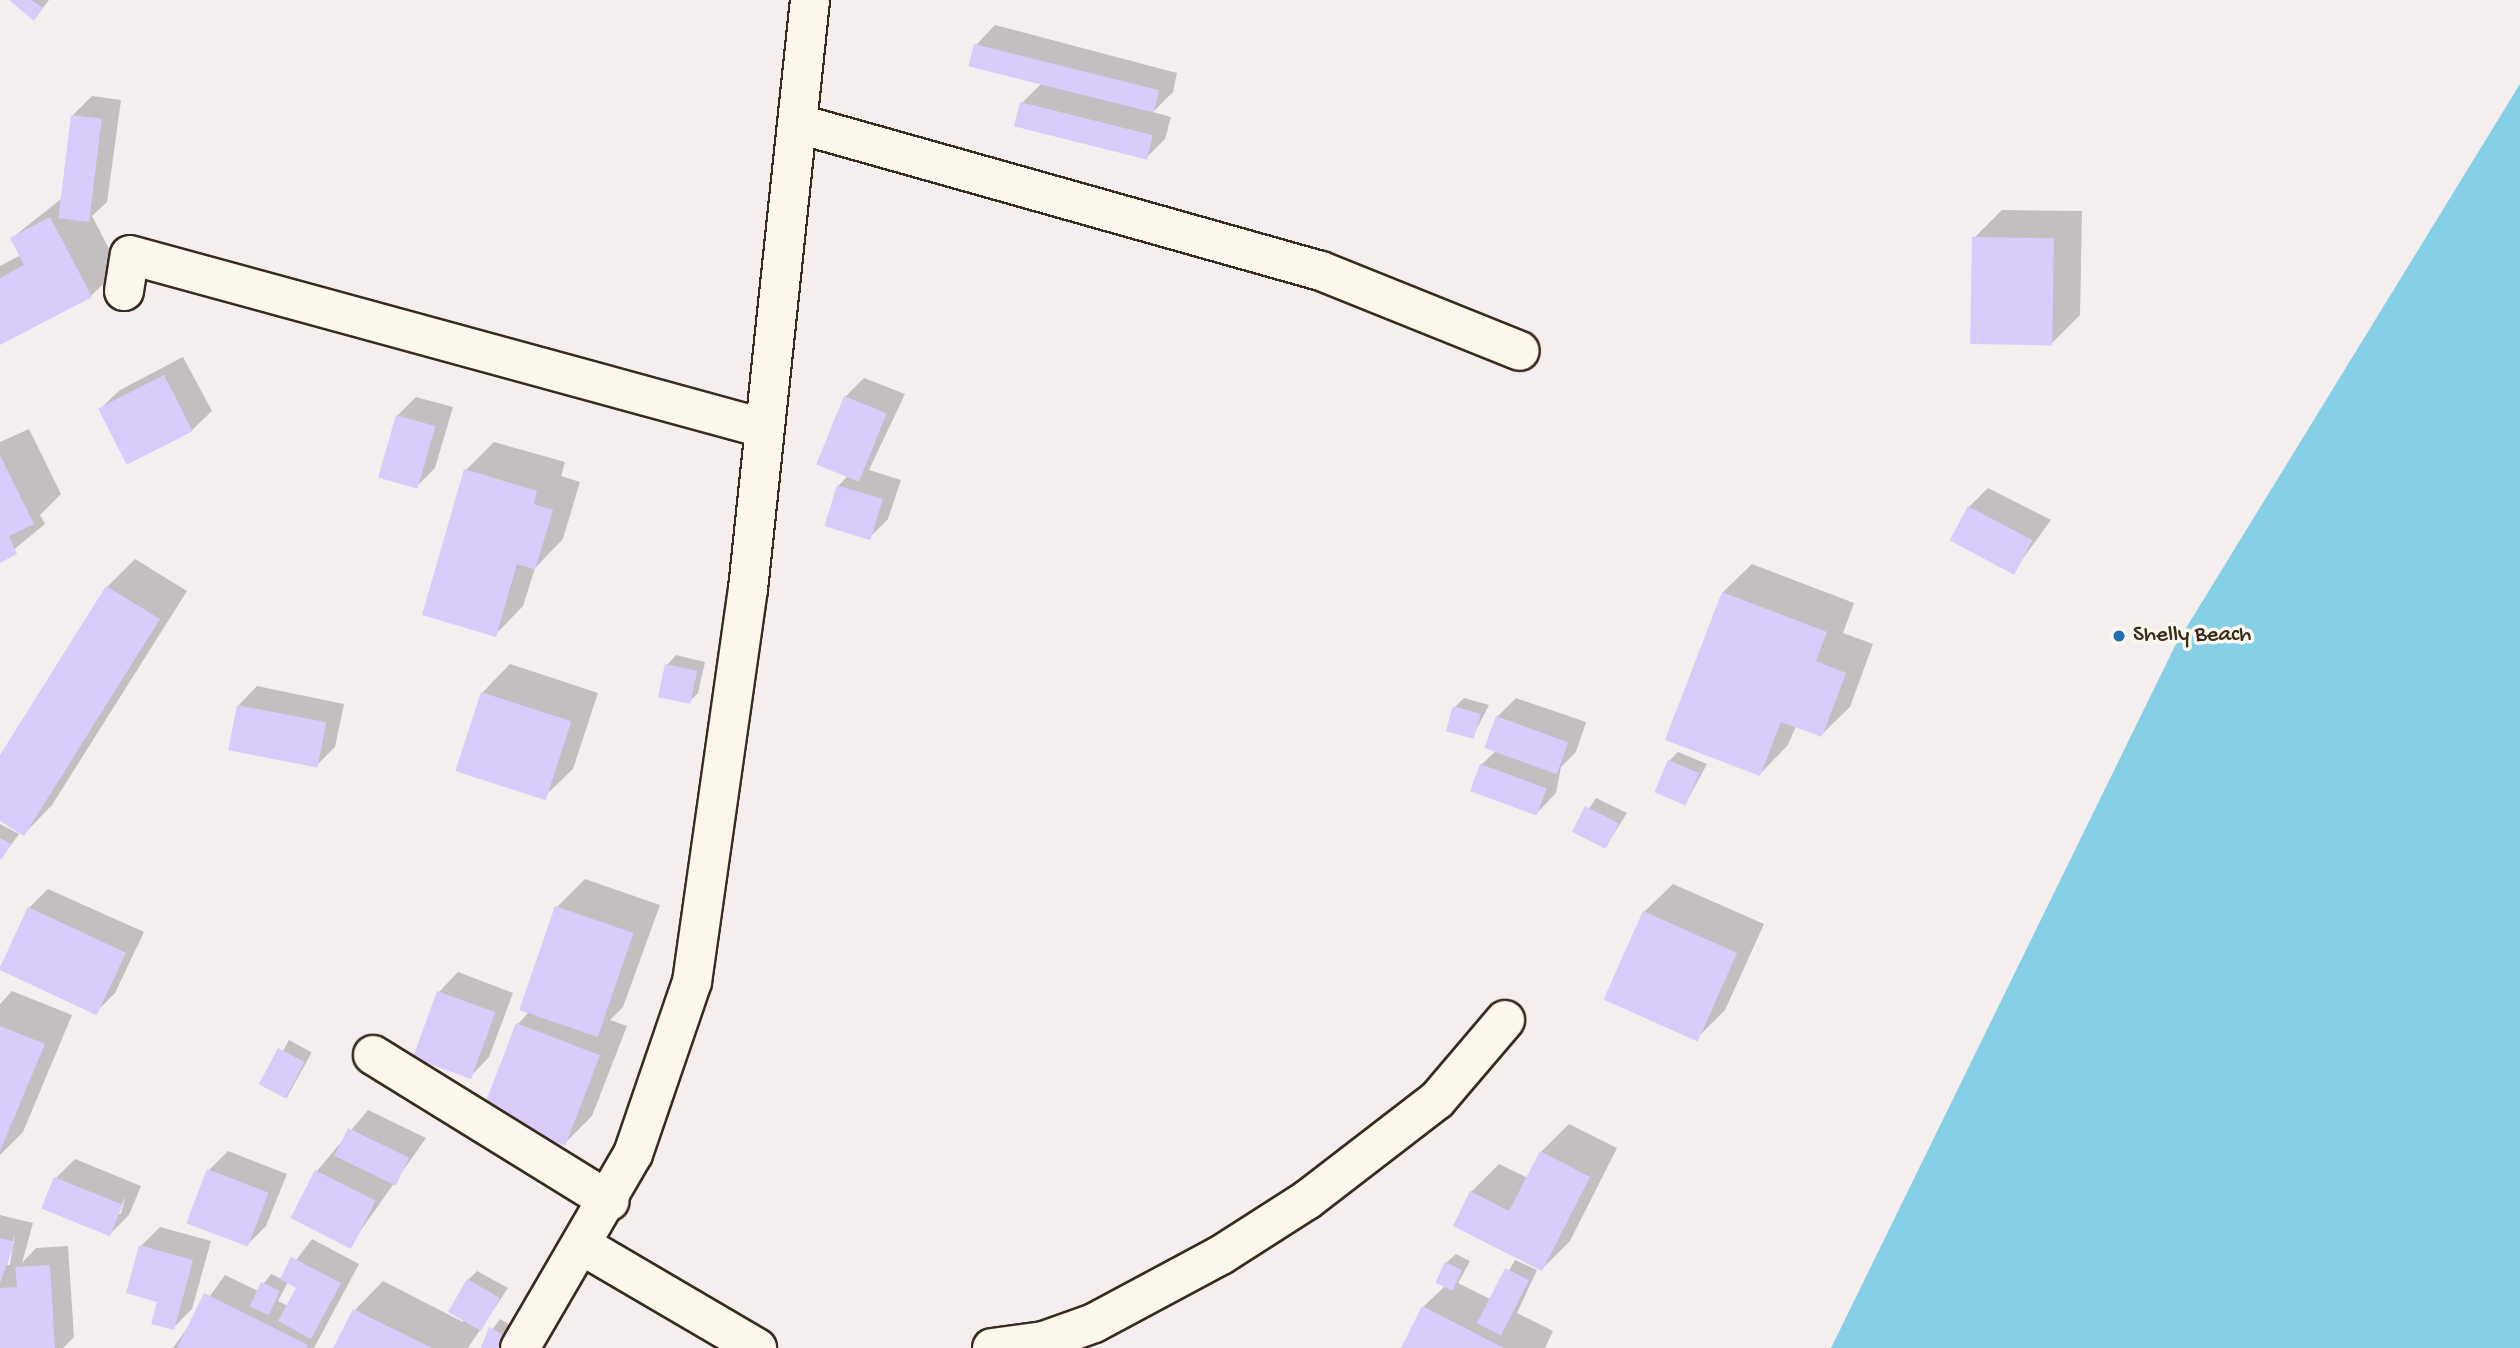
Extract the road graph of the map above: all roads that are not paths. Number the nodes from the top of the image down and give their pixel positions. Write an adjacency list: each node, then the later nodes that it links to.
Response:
1 (810, 0): 2 (street)
2 (799, 124): 4 (street); 5 (street)
3 (124, 291): 5 (street)
4 (1520, 351)
5 (763, 428): 8 (street)
6 (1505, 1020): 12 (street)
7 (373, 1055): 8 (street)
8 (609, 1201): 9 (street)
9 (583, 1246): 10 (street); 11 (street)
10 (520, 1348)
11 (757, 1348)
12 (992, 1348)

